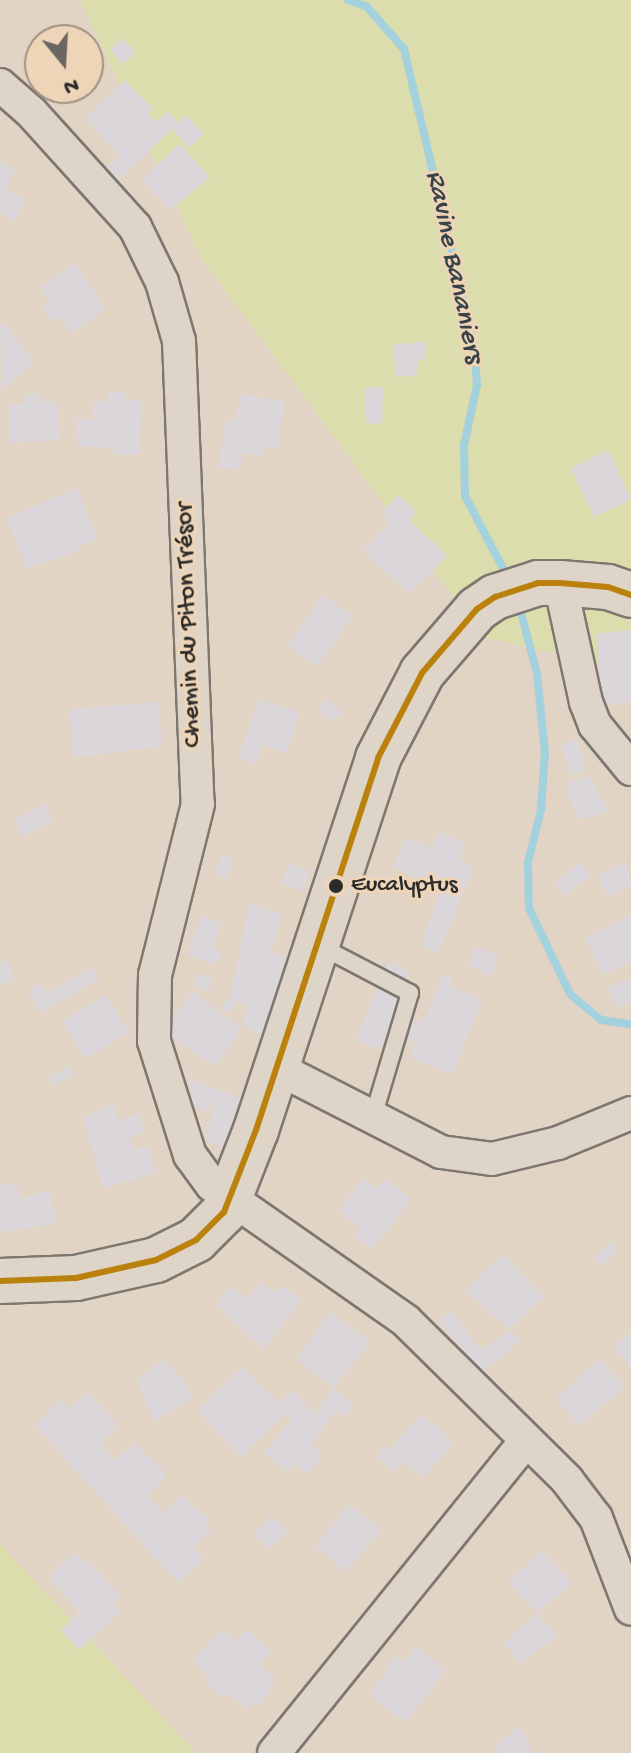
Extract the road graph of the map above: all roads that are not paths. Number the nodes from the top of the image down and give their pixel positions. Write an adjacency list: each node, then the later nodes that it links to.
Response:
1 (0, 85): 9 (street, Chemin du Piton Trésor)
2 (549, 583): 3 (main road); 4 (street); 5 (main road)
3 (631, 595)
4 (631, 769)
5 (316, 945): 6 (main road); 8 (lane)
6 (275, 1067): 8 (street); 9 (main road)
7 (631, 1113): 8 (street)
8 (373, 1117)
9 (231, 1199): 10 (main road); 11 (street, Chemin du Piton Trésor)
10 (0, 1281)
11 (525, 1442): 12 (street, Chemin du Piton Trésor); 13 (street)
12 (631, 1609)
13 (274, 1753)

